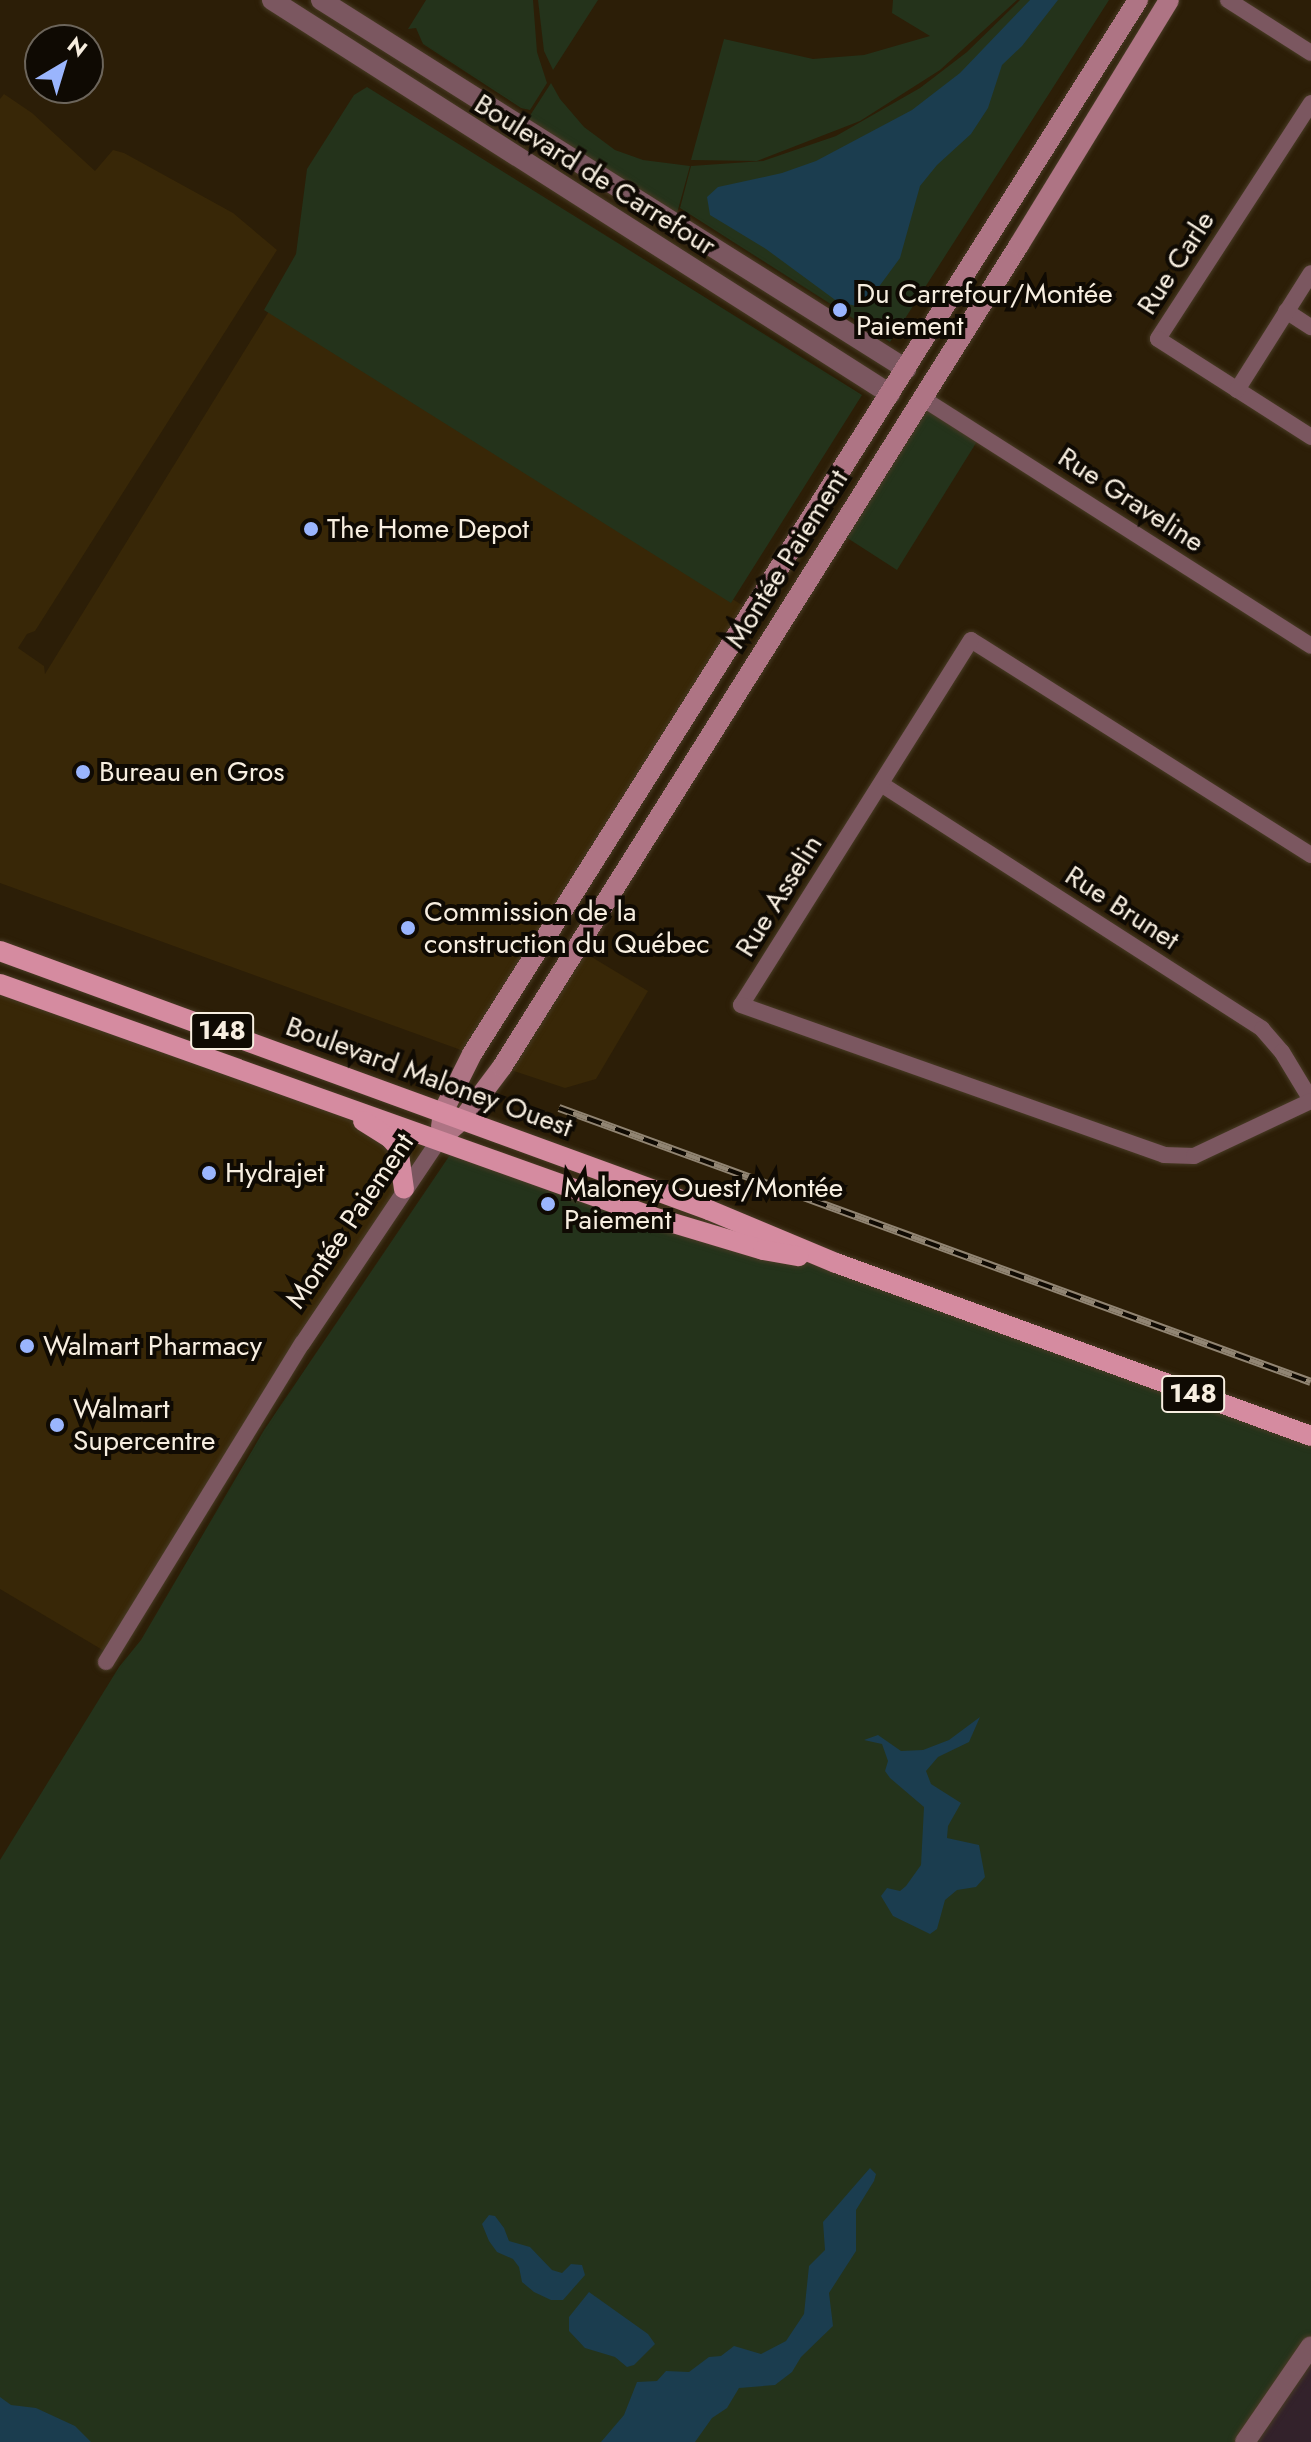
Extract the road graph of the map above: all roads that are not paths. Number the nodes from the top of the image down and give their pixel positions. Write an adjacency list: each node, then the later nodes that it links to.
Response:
1 (272, 0): 13 (street, Boulevard de Carrefour)
2 (321, 0): 11 (street, Boulevard de Carrefour)
3 (1138, 0): 11 (main road, Montée Paiement)
4 (1169, 0): 14 (main road, Montée Paiement)
5 (1228, 0): 6 (street)
6 (1311, 53)
7 (1311, 103): 12 (street, Rue Carle)
8 (1311, 273): 9 (street)
9 (1286, 311): 10 (street); 12 (street)
10 (1311, 327)
11 (906, 369): 13 (main road, Montée Paiement); 14 (main road)
12 (1237, 390): 15 (street, Rue Carle)
13 (890, 394): 14 (main road); 23 (main road, Montée Paiement)
14 (922, 398): 16 (street, Rue Graveline); 23 (main road, Montée Paiement)
15 (1311, 437)
16 (1311, 646)
17 (881, 784): 18 (street, Rue Asselin); 22 (street, Rue Brunet); 22 (street, Rue Asselin)
18 (1311, 855)
19 (0, 951): 23 (main road, Boulevard Maloney Ouest / 148)
20 (0, 984): 21 (main road, Boulevard Maloney Ouest / 148)
21 (314, 1094): 24 (main road, Boulevard Maloney Ouest / 148); 25 (main road)
22 (1311, 1100)
23 (453, 1116): 24 (main road, Montée Paiement); 26 (main road, Boulevard Maloney Ouest / 148)
24 (440, 1139): 25 (street, Montée Paiement); 26 (main road, Boulevard Maloney Ouest / 148)
25 (404, 1189): 28 (street, Montée Paiement)
26 (836, 1263): 27 (main road, Boulevard Maloney Ouest / 148)
27 (1311, 1436)
28 (106, 1662)
29 (1311, 2346): 30 (street)
30 (1245, 2442)

